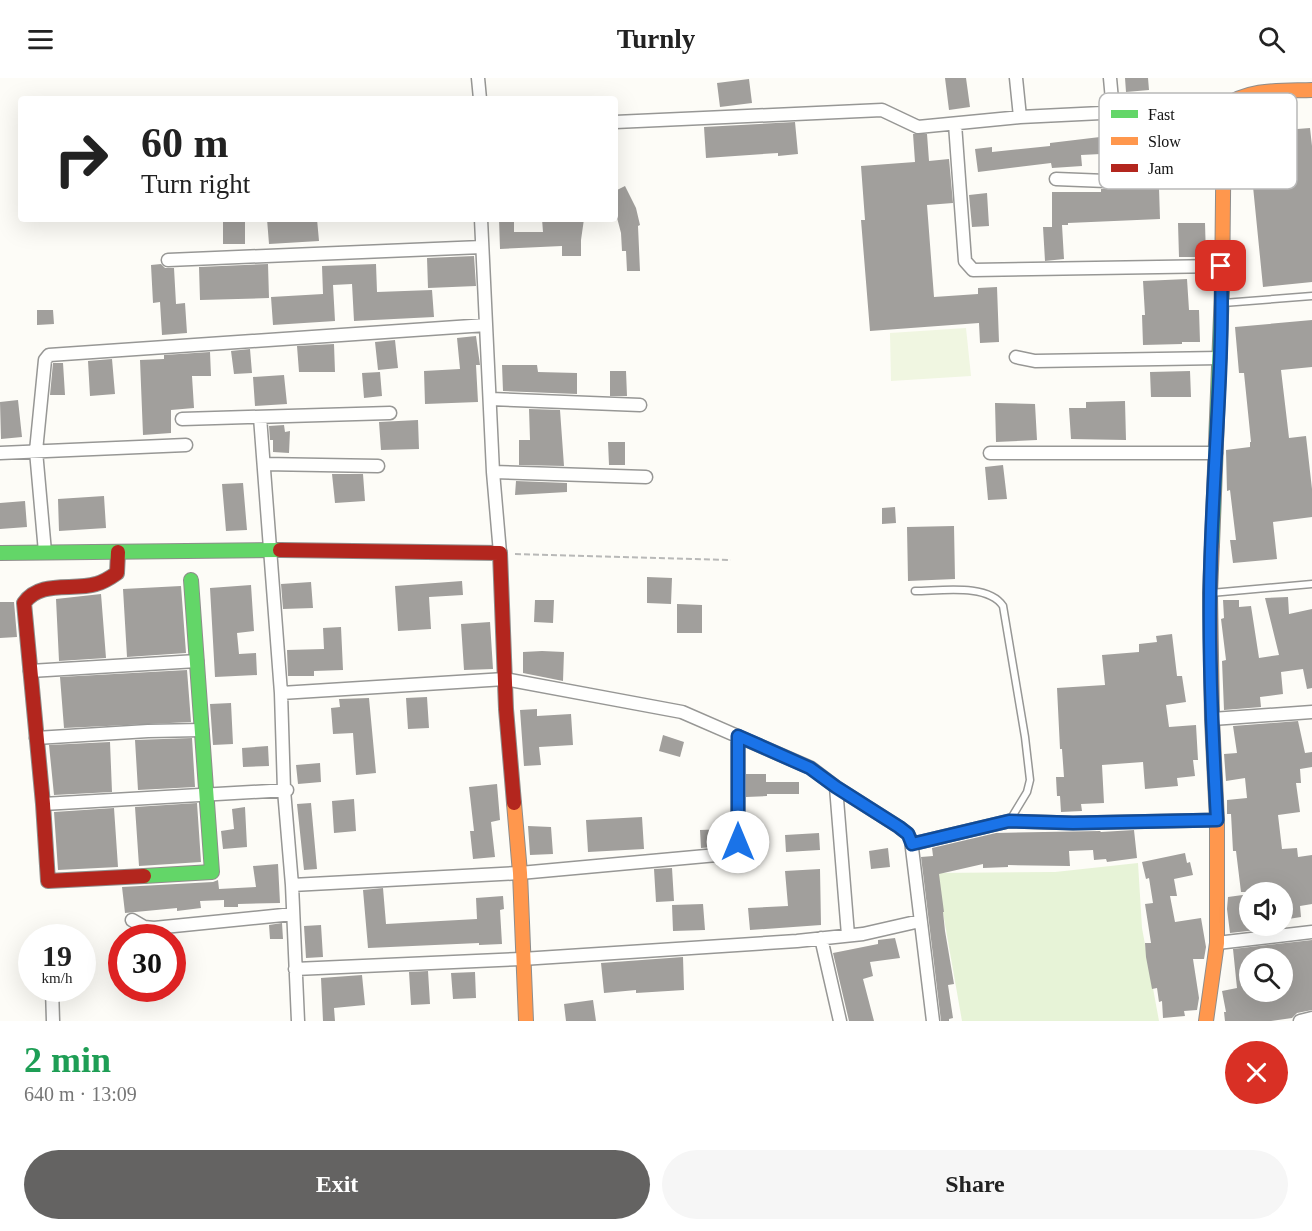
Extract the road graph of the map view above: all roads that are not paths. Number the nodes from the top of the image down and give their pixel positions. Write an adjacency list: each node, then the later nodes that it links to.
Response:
1 (478, 78): 7 (street)
2 (1017, 78): 9 (street)
3 (1110, 78): 5 (street)
4 (1312, 90): 6 (street)
5 (1111, 93)
6 (1273, 93)
7 (480, 96)
8 (1099, 112): 9 (street)
9 (1020, 117): 11 (street)
10 (618, 122): 11 (street)
11 (955, 124): 18 (street)
12 (1056, 179): 13 (street)
13 (1099, 181)
14 (1222, 189): 18 (street)
15 (481, 222): 16 (street)
16 (482, 248): 17 (street); 21 (street)
17 (168, 260)
18 (1221, 266): 20 (street)
19 (1312, 296): 20 (lane)
20 (1222, 303): 23 (street)
21 (486, 325): 24 (street); 30 (street)
22 (1016, 357): 23 (street)
23 (1220, 358): 33 (street)
24 (491, 399): 25 (street); 36 (street)
25 (640, 405)
26 (390, 413): 27 (street)
27 (260, 417): 28 (street); 34 (street)
28 (182, 419)
29 (186, 445): 30 (street)
30 (36, 451): 31 (street); 39 (street)
31 (0, 453)
32 (990, 453): 33 (street)
33 (1216, 453): 46 (street)
34 (264, 464): 35 (street); 38 (street)
35 (378, 466)
36 (493, 472): 37 (street); 42 (street)
37 (646, 477)
38 (270, 550): 40 (street); 42 (street); 50 (street)
39 (45, 552): 40 (street); 41 (street)
40 (118, 552): 48 (street)
41 (0, 553)
42 (500, 553): 49 (street)
43 (191, 580): 47 (street)
44 (1312, 584): 46 (lane)
45 (915, 591): 61 (lane)
46 (1210, 593): 52 (street)
47 (197, 661): 48 (street); 53 (street)
48 (30, 671): 55 (street)
49 (505, 679): 50 (street); 54 (street); 63 (street)
50 (281, 693): 57 (street)
51 (1312, 712): 52 (street)
52 (1212, 719): 60 (street)
53 (202, 730): 55 (street); 58 (street)
54 (738, 736): 56 (street); 63 (street)
55 (36, 738): 59 (street)
56 (836, 787): 62 (street); 69 (street)
57 (286, 790): 58 (street); 64 (street)
58 (207, 794): 59 (street); 59 (street)
59 (43, 804)
60 (1217, 820): 61 (street); 71 (street)
61 (1009, 821): 62 (street)
62 (912, 844): 67 (street)
63 (520, 873): 64 (street); 72 (street)
64 (292, 885): 65 (street)
65 (293, 914): 66 (street); 73 (street)
66 (132, 920)
67 (921, 921): 69 (street); 80 (street)
68 (1312, 932): 71 (street)
69 (848, 935): 70 (street)
70 (821, 938): 72 (street); 79 (street)
71 (1217, 943): 81 (street)
72 (522, 958): 73 (street); 78 (street)
73 (296, 969): 77 (street)
74 (53, 1002): 76 (street)
75 (1312, 1018): 82 (street)
76 (54, 1021)
77 (298, 1021)
78 (526, 1021)
79 (840, 1021)
80 (933, 1021)
81 (1206, 1021)
82 (1300, 1021)

